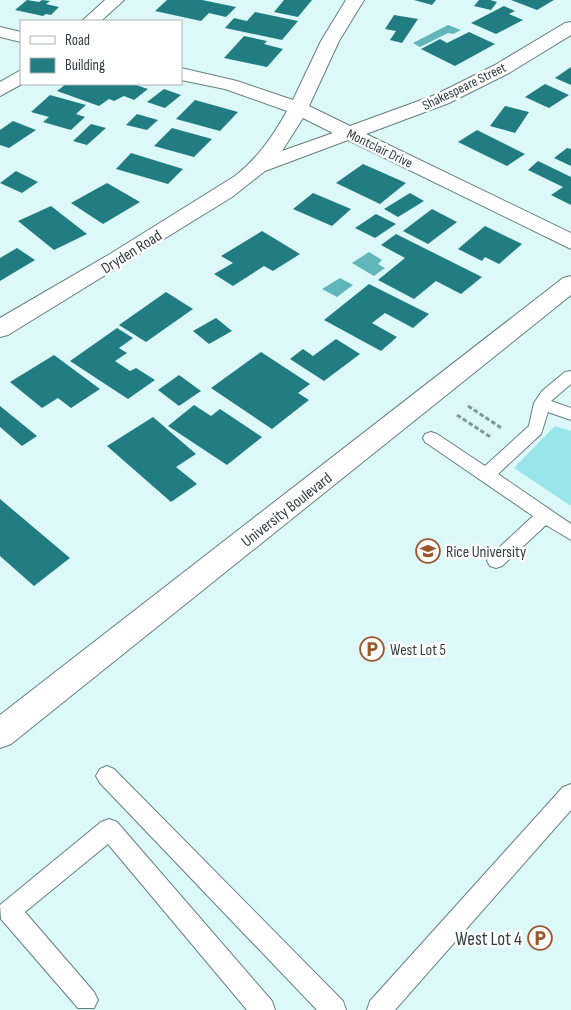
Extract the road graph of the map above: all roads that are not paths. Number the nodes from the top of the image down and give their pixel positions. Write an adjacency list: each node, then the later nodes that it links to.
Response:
1 (115, 0): 3 (street)
2 (355, 0): 10 (street, Dryden Road)
3 (92, 20)
4 (571, 27): 11 (street, Shakespeare Street)
5 (0, 32): 6 (street)
6 (20, 37)
7 (182, 74): 10 (street, Montclair Drive)
8 (20, 77): 9 (street)
9 (0, 90)
10 (300, 109): 11 (street, Montclair Drive); 12 (street, Dryden Road)
11 (350, 133): 12 (street, Dryden Road); 13 (street, Montclair Drive)
12 (258, 167): 15 (street, Dryden Road)
13 (571, 242)
14 (571, 283): 24 (street, University Boulevard)
15 (0, 329)
16 (571, 376): 17 (lane)
17 (542, 404): 18 (lane); 20 (lane)
18 (571, 414)
19 (431, 438): 20 (lane)
20 (486, 475): 21 (lane)
21 (545, 515): 22 (lane); 23 (lane)
22 (571, 532)
23 (496, 561)
24 (0, 734)
25 (107, 776): 29 (lane)
26 (571, 794): 30 (lane)
27 (86, 1007): 28 (lane)
28 (263, 1010)
29 (334, 1010)
30 (379, 1010)

